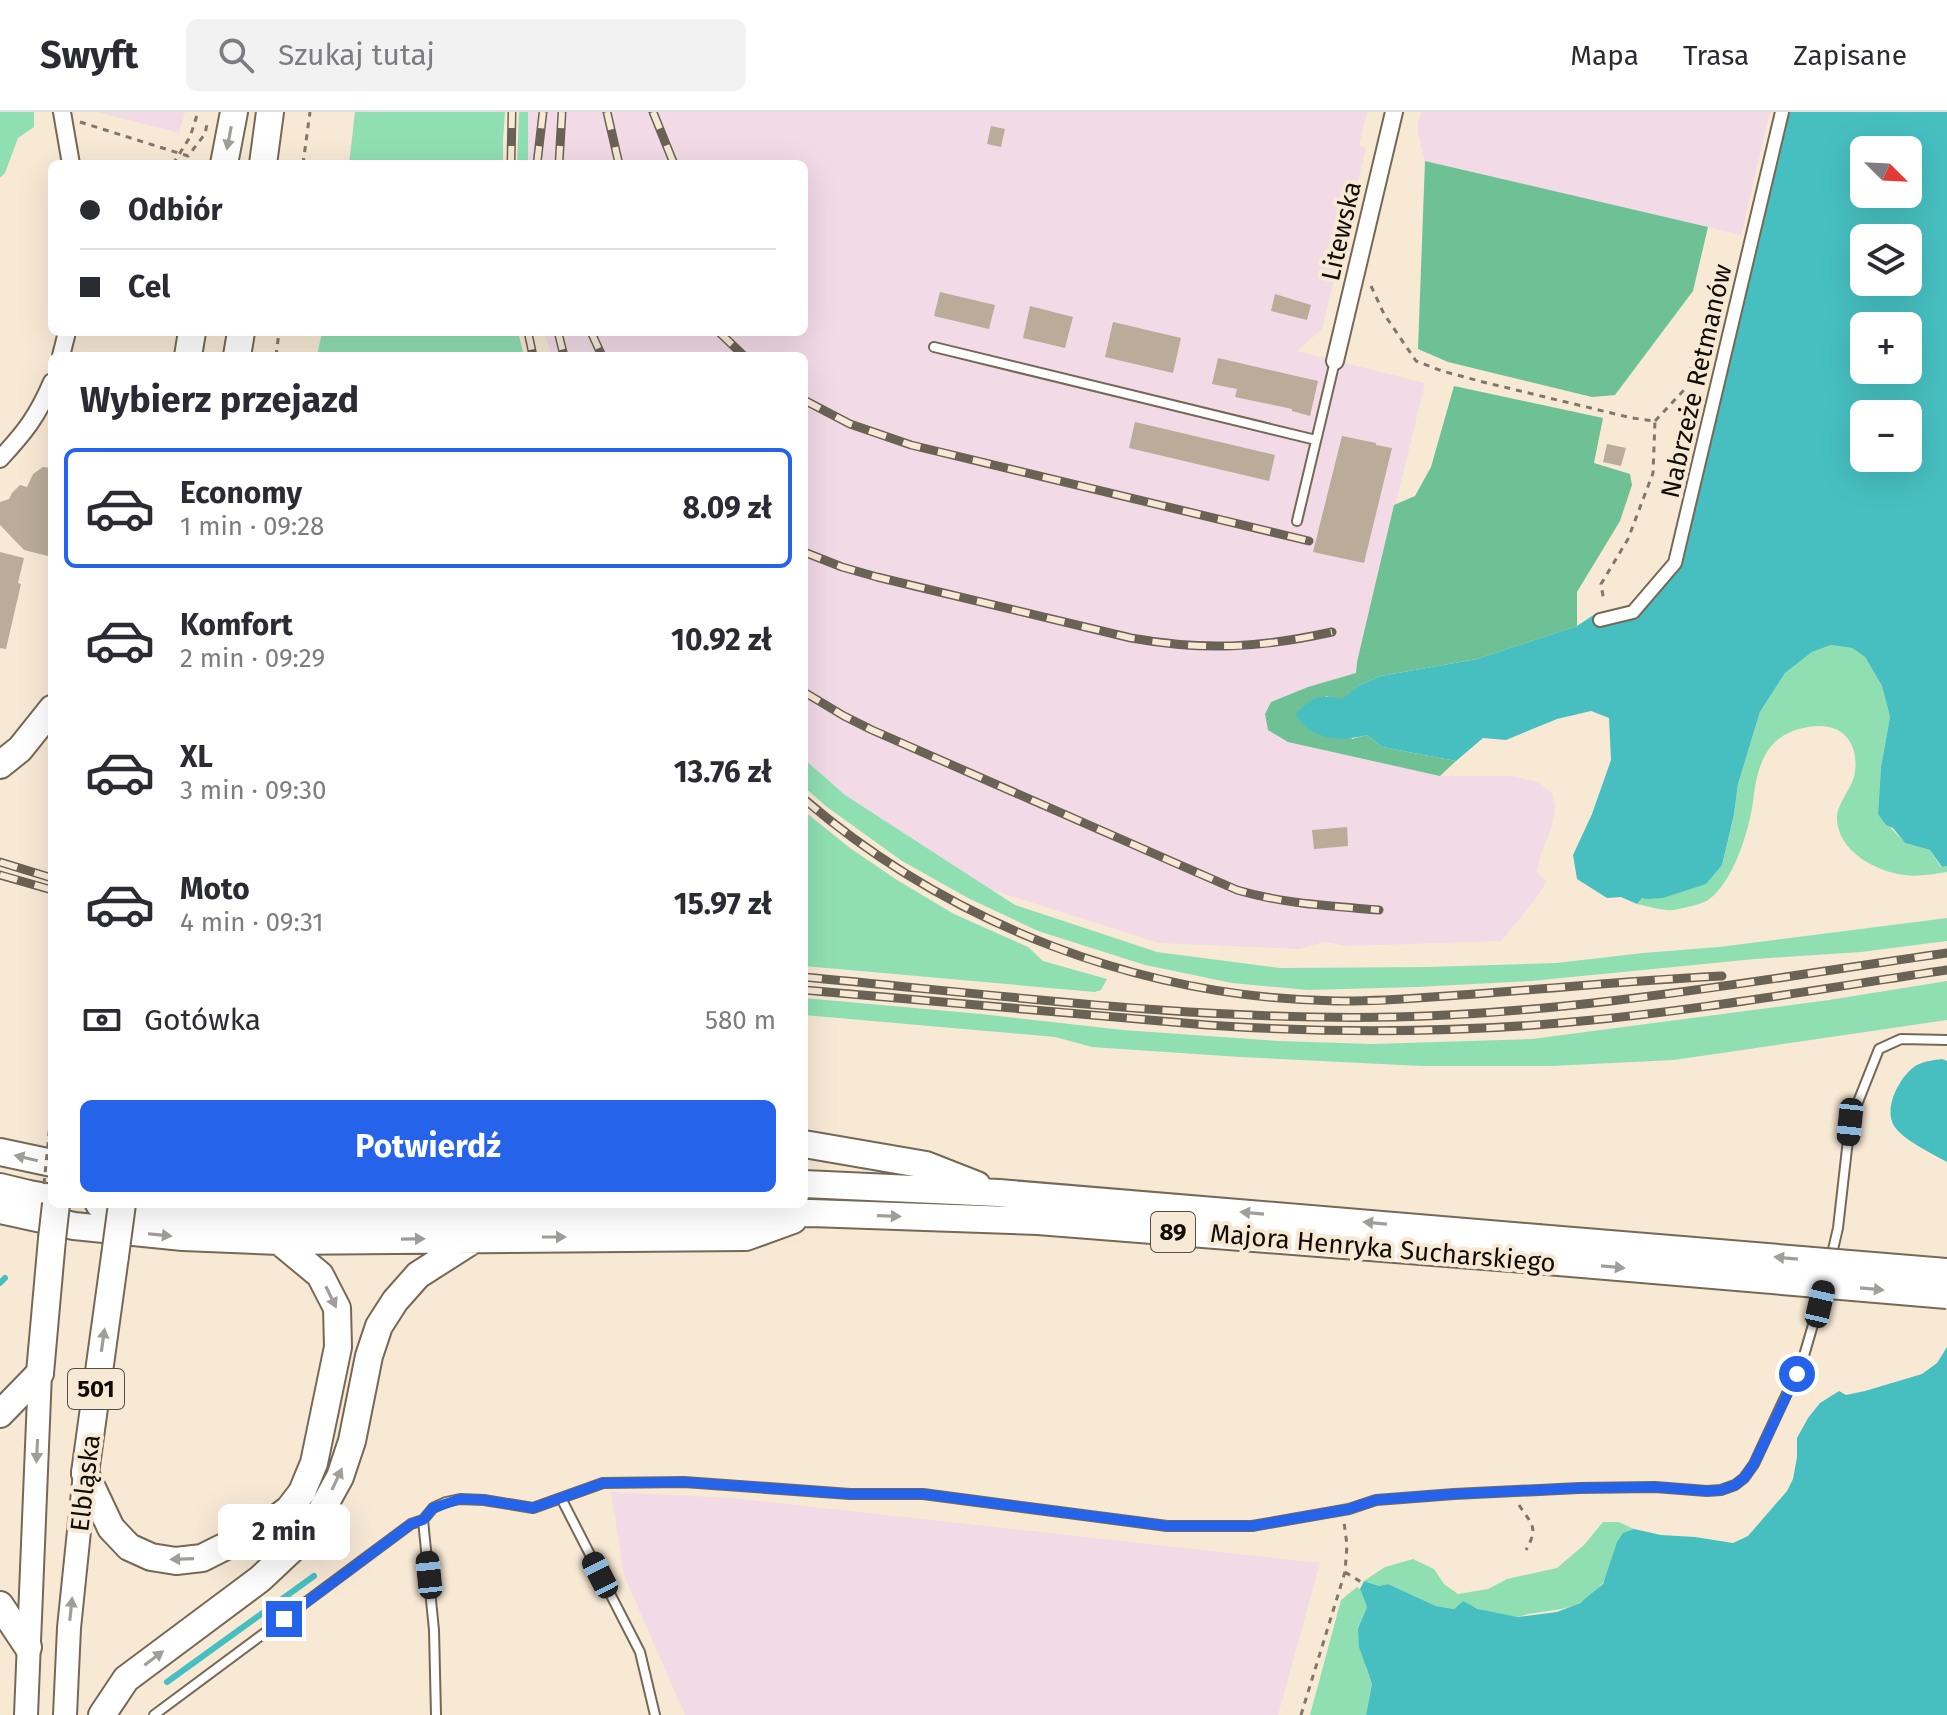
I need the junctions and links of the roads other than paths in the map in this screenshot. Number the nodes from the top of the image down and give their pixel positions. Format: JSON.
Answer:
{"nodes":[{"id":1,"x":62,"y":112,"type":"edge"},
{"id":2,"x":234,"y":112,"type":"edge"},
{"id":3,"x":270,"y":112,"type":"edge"},
{"id":4,"x":1394,"y":112,"type":"edge"},
{"id":5,"x":1782,"y":112,"type":"edge"},
{"id":6,"x":70,"y":160,"type":"edge"},
{"id":7,"x":225,"y":160,"type":"edge"},
{"id":8,"x":264,"y":160,"type":"edge"},
{"id":9,"x":934,"y":347,"type":"dead end"},
{"id":10,"x":1335,"y":361,"type":"joint"},
{"id":11,"x":48,"y":392,"type":"edge"},
{"id":12,"x":1316,"y":440,"type":"junction"},
{"id":13,"x":0,"y":459,"type":"edge"},
{"id":14,"x":1297,"y":521,"type":"dead end"},
{"id":15,"x":1603,"y":619,"type":"road end"},
{"id":16,"x":48,"y":714,"type":"edge"},
{"id":17,"x":10,"y":757,"type":"edge"},
{"id":18,"x":1947,"y":1040,"type":"edge"},
{"id":19,"x":808,"y":1145,"type":"edge"},
{"id":20,"x":0,"y":1152,"type":"edge"},
{"id":21,"x":48,"y":1162,"type":"edge"},
{"id":22,"x":808,"y":1184,"type":"edge"},
{"id":23,"x":0,"y":1187,"type":"edge"},
{"id":24,"x":999,"y":1193,"type":"junction"},
{"id":25,"x":48,"y":1198,"type":"edge"},
{"id":26,"x":50,"y":1208,"type":"edge"},
{"id":27,"x":121,"y":1208,"type":"edge"},
{"id":28,"x":128,"y":1208,"type":"edge"},
{"id":29,"x":0,"y":1210,"type":"edge"},
{"id":30,"x":811,"y":1213,"type":"junction"},
{"id":31,"x":476,"y":1238,"type":"junction"},
{"id":32,"x":279,"y":1241,"type":"junction"},
{"id":33,"x":1536,"y":1249,"type":"junction"},
{"id":34,"x":1947,"y":1272,"type":"edge"},
{"id":35,"x":1947,"y":1295,"type":"edge"},
{"id":36,"x":40,"y":1373,"type":"junction"},
{"id":37,"x":0,"y":1414,"type":"edge"},
{"id":38,"x":85,"y":1473,"type":"junction"},
{"id":39,"x":561,"y":1498,"type":"junction"},
{"id":40,"x":423,"y":1520,"type":"junction"},
{"id":41,"x":0,"y":1605,"type":"edge"},
{"id":42,"x":28,"y":1647,"type":"junction"},
{"id":43,"x":26,"y":1715,"type":"edge"},
{"id":44,"x":65,"y":1715,"type":"edge"},
{"id":45,"x":102,"y":1715,"type":"edge"},
{"id":46,"x":154,"y":1715,"type":"edge"},
{"id":47,"x":436,"y":1715,"type":"edge"},
{"id":48,"x":655,"y":1715,"type":"edge"}],
"edges":[{"from":1,"to":6,"type":"street"},
{"from":2,"to":7,"type":"main road","one_way":true},
{"from":3,"to":8,"type":"main road"},
{"from":4,"to":10,"type":"street","name":"Litewska"},
{"from":5,"to":15,"type":"street","name":"Nabrzeże Retmanów"},
{"from":9,"to":12,"type":"lane"},
{"from":10,"to":12,"type":"lane"},
{"from":11,"to":13,"type":"street"},
{"from":12,"to":14,"type":"lane"},
{"from":16,"to":17,"type":"main road"},
{"from":18,"to":39,"type":"lane"},
{"from":19,"to":24,"type":"main road"},
{"from":21,"to":20,"type":"main road","one_way":true},
{"from":22,"to":24,"type":"main road","name":"Majora Henryka Sucharskiego","number":"89"},
{"from":23,"to":25,"type":"main road"},
{"from":33,"to":24,"type":"main road","name":"Majora Henryka Sucharskiego","number":"89","one_way":true},
{"from":26,"to":36,"type":"main road","name":"Elbląska","number":"501","bridge":true},
{"from":38,"to":27,"type":"main road","name":"Elbląska","number":"501","one_way":true,"bridge":true},
{"from":28,"to":30,"type":"main road","name":"Majora Henryka Sucharskiego","number":"89"},
{"from":29,"to":32,"type":"main road","one_way":true},
{"from":31,"to":30,"type":"main road","one_way":true},
{"from":30,"to":33,"type":"main road","name":"Majora Henryka Sucharskiego","number":"89","one_way":true},
{"from":32,"to":31,"type":"main road","one_way":true},
{"from":45,"to":31,"type":"main road","one_way":true},
{"from":32,"to":38,"type":"main road","one_way":true},
{"from":34,"to":33,"type":"main road","name":"Majora Henryka Sucharskiego","number":"89","one_way":true,"bridge":true},
{"from":33,"to":35,"type":"main road","name":"Majora Henryka Sucharskiego","number":"89","one_way":true,"bridge":true},
{"from":36,"to":37,"type":"main road"},
{"from":36,"to":42,"type":"main road","name":"Elbląska","number":"501","one_way":true},
{"from":44,"to":38,"type":"main road","name":"Elbląska","number":"501","one_way":true},
{"from":39,"to":40,"type":"lane"},
{"from":39,"to":48,"type":"lane"},
{"from":40,"to":46,"type":"lane"},
{"from":40,"to":47,"type":"lane"},
{"from":41,"to":42,"type":"main road"},
{"from":42,"to":43,"type":"main road","name":"Elbląska","number":"501"}]}
